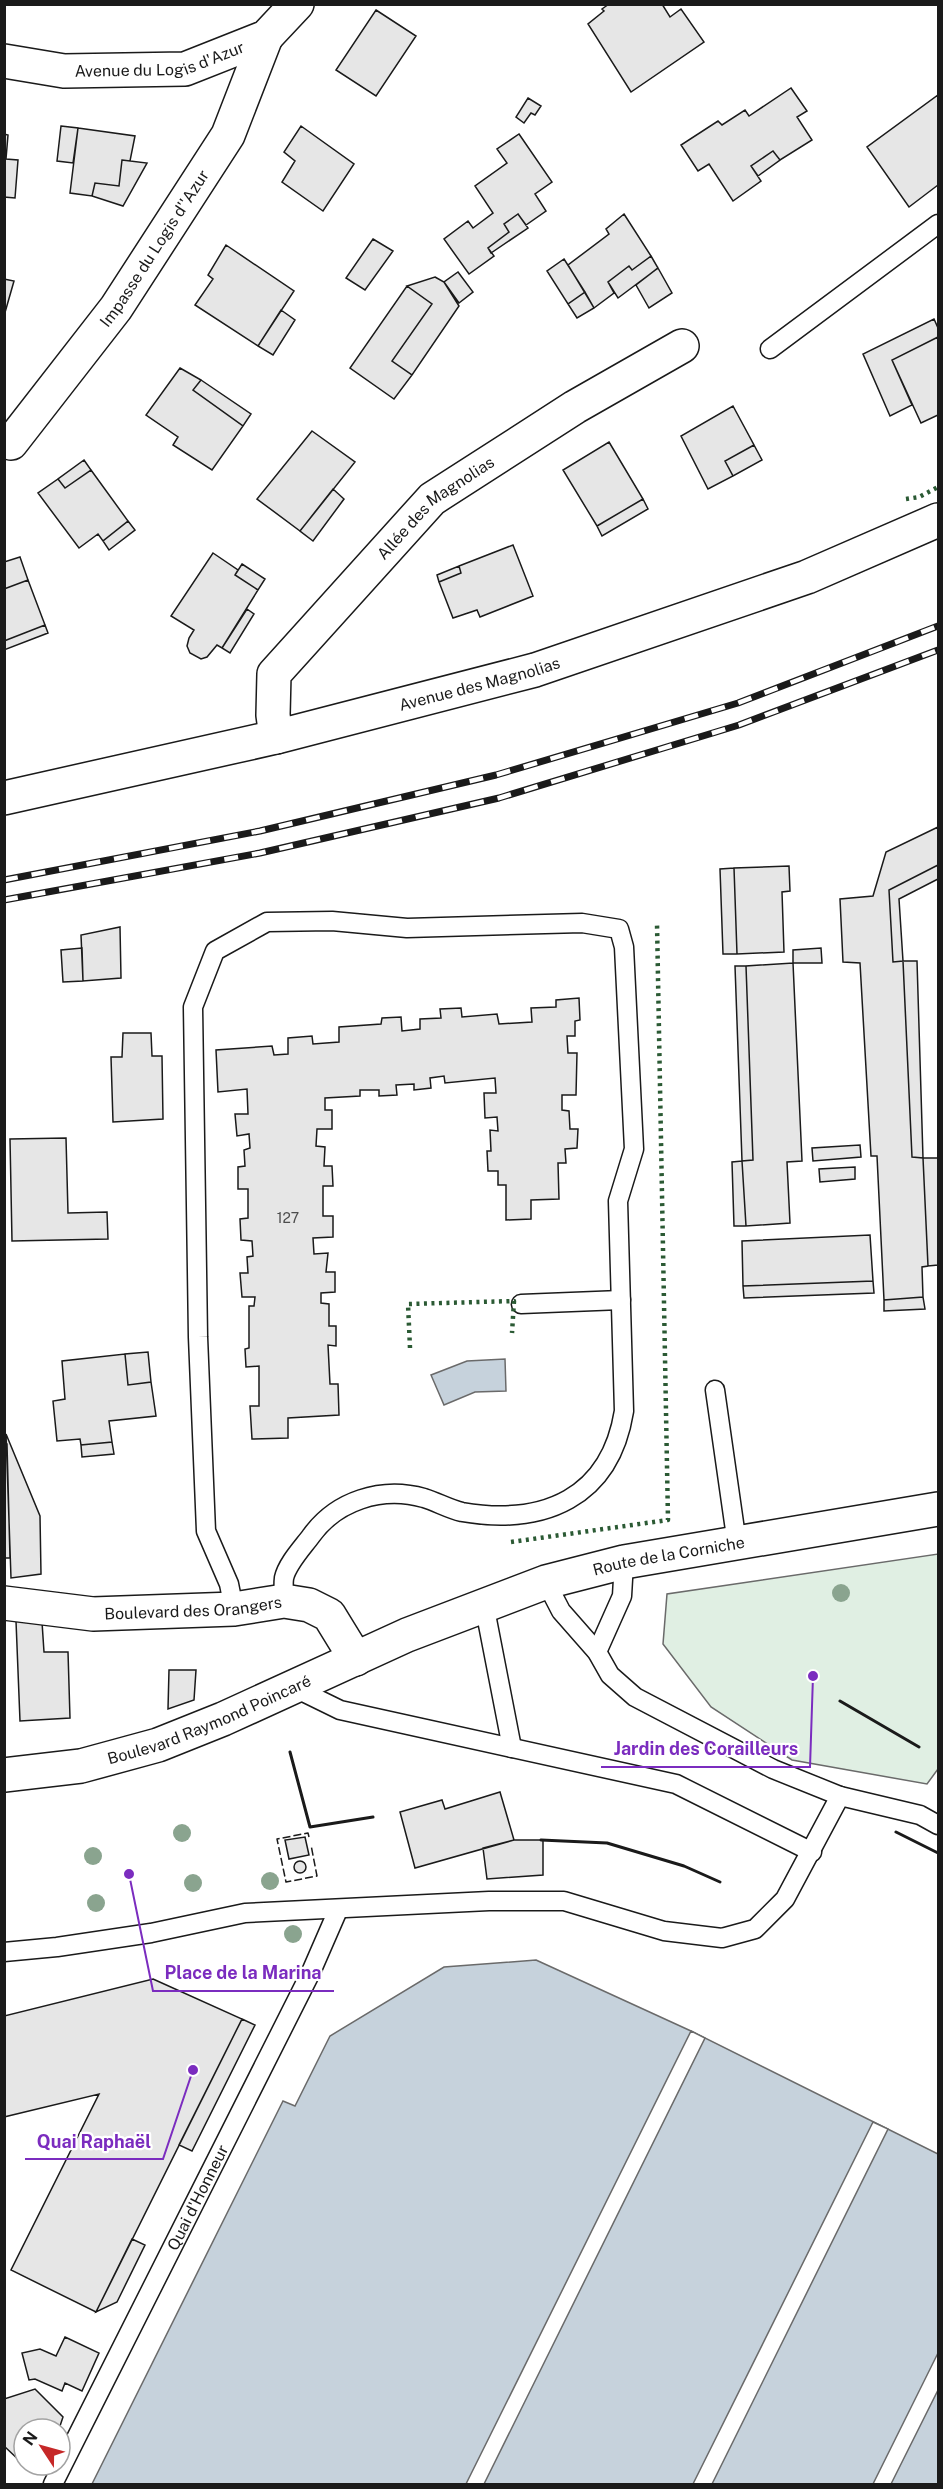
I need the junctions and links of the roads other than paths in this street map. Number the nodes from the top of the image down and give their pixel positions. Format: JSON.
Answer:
{"nodes":[{"id":1,"x":297,"y":4,"type":"edge"},
{"id":2,"x":266,"y":36,"type":"junction"},
{"id":3,"x":4,"y":61,"type":"edge"},
{"id":4,"x":939,"y":224,"type":"edge"},
{"id":5,"x":682,"y":346,"type":"dead end"},
{"id":6,"x":770,"y":350,"type":"dead end"},
{"id":7,"x":11,"y":443,"type":"dead end"},
{"id":8,"x":939,"y":520,"type":"edge"},
{"id":9,"x":276,"y":737,"type":"junction"},
{"id":10,"x":4,"y":798,"type":"edge"},
{"id":11,"x":621,"y":1300,"type":"junction"},
{"id":12,"x":521,"y":1304,"type":"dead end"},
{"id":13,"x":715,"y":1390,"type":"dead end"},
{"id":14,"x":939,"y":1509,"type":"edge"},
{"id":15,"x":737,"y":1544,"type":"junction"},
{"id":16,"x":624,"y":1562,"type":"junction"},
{"id":17,"x":546,"y":1582,"type":"junction"},
{"id":18,"x":284,"y":1601,"type":"junction"},
{"id":19,"x":4,"y":1603,"type":"edge"},
{"id":20,"x":484,"y":1604,"type":"junction"},
{"id":21,"x":234,"y":1609,"type":"junction"},
{"id":22,"x":407,"y":1635,"type":"joint"},
{"id":23,"x":597,"y":1652,"type":"junction"},
{"id":24,"x":356,"y":1659,"type":"junction"},
{"id":25,"x":293,"y":1687,"type":"junction"},
{"id":26,"x":512,"y":1748,"type":"junction"},
{"id":27,"x":4,"y":1775,"type":"edge"},
{"id":28,"x":840,"y":1796,"type":"junction"},
{"id":29,"x":939,"y":1825,"type":"edge"},
{"id":30,"x":812,"y":1852,"type":"junction"},
{"id":31,"x":338,"y":1910,"type":"junction"},
{"id":32,"x":4,"y":1952,"type":"edge"},
{"id":33,"x":53,"y":2484,"type":"edge"}],
"edges":[{"from":1,"to":2,"type":"street","name":"Avenue du Logis d'Azur"},
{"from":2,"to":3,"type":"street","name":"Avenue du Logis d'Azur"},
{"from":2,"to":7,"type":"street","name":"Impasse du Logis d''Azur"},
{"from":4,"to":6,"type":"lane"},
{"from":5,"to":9,"type":"street","name":"Allée des Magnolias"},
{"from":8,"to":9,"type":"street","name":"Avenue des Magnolias"},
{"from":9,"to":10,"type":"street","name":"Avenue des Magnolias"},
{"from":11,"to":12,"type":"lane"},
{"from":11,"to":18,"type":"lane"},
{"from":11,"to":21,"type":"lane"},
{"from":13,"to":15,"type":"lane"},
{"from":14,"to":15,"type":"street","name":"Route de la Corniche"},
{"from":15,"to":16,"type":"street","name":"Route de la Corniche"},
{"from":16,"to":17,"type":"street","name":"Route de la Corniche"},
{"from":16,"to":23,"type":"lane"},
{"from":17,"to":20,"type":"street","name":"Route de la Corniche"},
{"from":17,"to":23,"type":"lane"},
{"from":18,"to":21,"type":"street","name":"Boulevard des Orangers"},
{"from":18,"to":24,"type":"street","name":"Boulevard des Orangers"},
{"from":19,"to":21,"type":"street","name":"Boulevard des Orangers"},
{"from":20,"to":22,"type":"street","name":"Route de la Corniche"},
{"from":20,"to":26,"type":"lane"},
{"from":22,"to":24,"type":"street","name":"Boulevard Raymond Poincaré"},
{"from":23,"to":28,"type":"lane"},
{"from":24,"to":25,"type":"street","name":"Boulevard Raymond Poincaré"},
{"from":25,"to":26,"type":"lane"},
{"from":25,"to":27,"type":"street","name":"Boulevard Raymond Poincaré"},
{"from":26,"to":30,"type":"lane"},
{"from":28,"to":29,"type":"lane"},
{"from":28,"to":30,"type":"lane"},
{"from":30,"to":31,"type":"lane"},
{"from":31,"to":32,"type":"lane"},
{"from":31,"to":33,"type":"lane","name":"Quai d'Honneur"}]}
